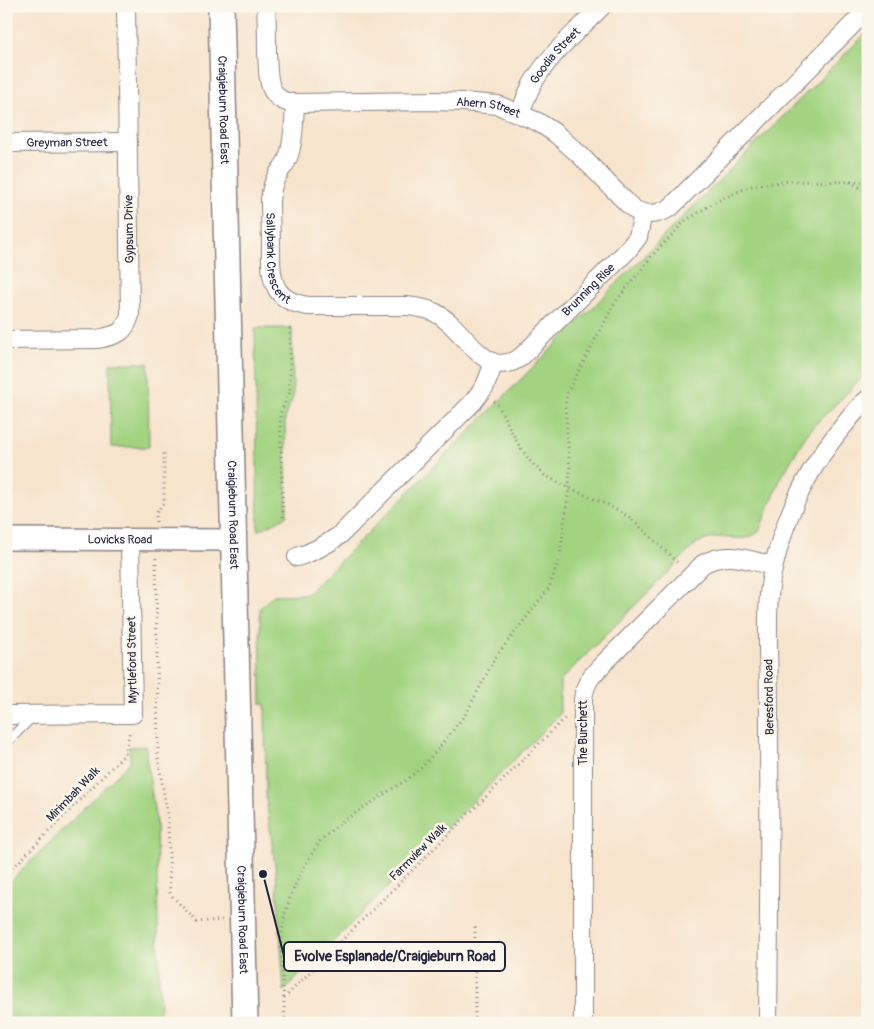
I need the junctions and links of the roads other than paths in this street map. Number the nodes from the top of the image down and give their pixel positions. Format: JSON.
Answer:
{"nodes":[{"id":1,"x":126,"y":6,"type":"edge"},
{"id":2,"x":222,"y":6,"type":"edge"},
{"id":3,"x":266,"y":6,"type":"edge"},
{"id":4,"x":602,"y":6,"type":"edge"},
{"id":5,"x":868,"y":9,"type":"edge"},
{"id":6,"x":295,"y":103,"type":"junction"},
{"id":7,"x":520,"y":114,"type":"junction"},
{"id":8,"x":128,"y":142,"type":"junction"},
{"id":9,"x":6,"y":143,"type":"edge"},
{"id":10,"x":643,"y":213,"type":"junction"},
{"id":11,"x":6,"y":340,"type":"edge"},
{"id":12,"x":494,"y":363,"type":"junction"},
{"id":13,"x":868,"y":399,"type":"edge"},
{"id":14,"x":6,"y":539,"type":"edge"},
{"id":15,"x":130,"y":540,"type":"junction"},
{"id":16,"x":234,"y":540,"type":"junction"},
{"id":17,"x":297,"y":557,"type":"dead end"},
{"id":18,"x":773,"y":566,"type":"junction"},
{"id":19,"x":6,"y":714,"type":"edge"},
{"id":20,"x":35,"y":715,"type":"junction"},
{"id":21,"x":6,"y":743,"type":"edge"},
{"id":22,"x":245,"y":1023,"type":"edge"},
{"id":23,"x":583,"y":1023,"type":"edge"},
{"id":24,"x":768,"y":1023,"type":"edge"}],
"edges":[{"from":1,"to":8,"type":"street","name":"Gypsum Drive"},
{"from":2,"to":16,"type":"main road","name":"Craigieburn Road East"},
{"from":3,"to":6,"type":"street"},
{"from":4,"to":7,"type":"street","name":"Goodia Street"},
{"from":5,"to":10,"type":"street"},
{"from":6,"to":7,"type":"street","name":"Ahern Street"},
{"from":6,"to":12,"type":"street","name":"Sallybank Crescent"},
{"from":7,"to":10,"type":"street","name":"Ahern Street"},
{"from":8,"to":9,"type":"street","name":"Greyman Street"},
{"from":8,"to":11,"type":"street","name":"Gypsum Drive"},
{"from":10,"to":12,"type":"street","name":"Brunning Rise"},
{"from":12,"to":17,"type":"street"},
{"from":13,"to":18,"type":"street","name":"Beresford Road"},
{"from":14,"to":15,"type":"street","name":"Lovicks Road"},
{"from":15,"to":16,"type":"street","name":"Lovicks Road"},
{"from":15,"to":20,"type":"street","name":"Myrtleford Street"},
{"from":16,"to":22,"type":"main road","name":"Craigieburn Road East"},
{"from":18,"to":23,"type":"street","name":"The Burchett"},
{"from":18,"to":24,"type":"street","name":"Beresford Road"},
{"from":19,"to":20,"type":"street","name":"Myrtleford Street"},
{"from":20,"to":21,"type":"lane"}]}
